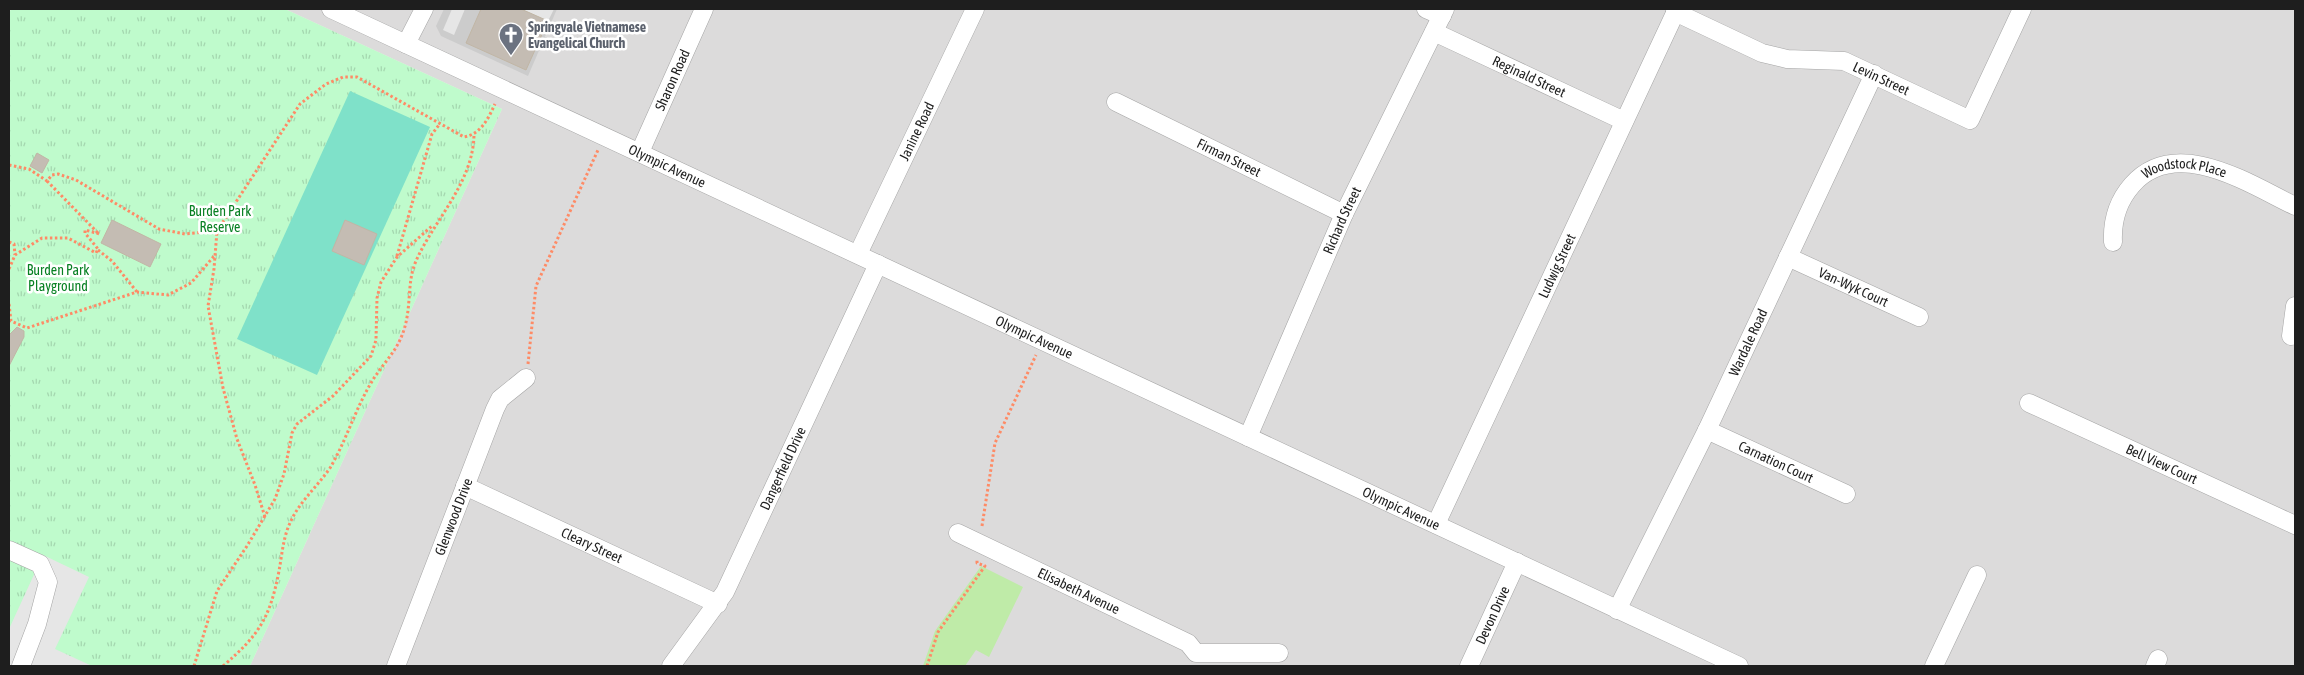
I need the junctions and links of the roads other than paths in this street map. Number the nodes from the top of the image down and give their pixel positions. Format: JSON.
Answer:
{"nodes":[{"id":1,"x":331,"y":9,"type":"edge"},
{"id":2,"x":424,"y":9,"type":"edge"},
{"id":3,"x":704,"y":9,"type":"edge"},
{"id":4,"x":974,"y":9,"type":"edge"},
{"id":5,"x":2022,"y":9,"type":"edge"},
{"id":6,"x":1676,"y":10,"type":"edge"},
{"id":7,"x":1438,"y":11,"type":"edge"},
{"id":8,"x":1434,"y":32,"type":"junction"},
{"id":9,"x":406,"y":44,"type":"junction"},
{"id":10,"x":1874,"y":74,"type":"junction"},
{"id":11,"x":1116,"y":102,"type":"dead end"},
{"id":12,"x":1624,"y":121,"type":"junction"},
{"id":13,"x":640,"y":152,"type":"junction"},
{"id":14,"x":2295,"y":206,"type":"edge"},
{"id":15,"x":1344,"y":214,"type":"junction"},
{"id":16,"x":2113,"y":242,"type":"dead end"},
{"id":17,"x":858,"y":254,"type":"junction"},
{"id":18,"x":1788,"y":257,"type":"junction"},
{"id":19,"x":878,"y":264,"type":"junction"},
{"id":20,"x":2295,"y":306,"type":"edge"},
{"id":21,"x":1919,"y":317,"type":"dead end"},
{"id":22,"x":2292,"y":336,"type":"dead end"},
{"id":23,"x":526,"y":378,"type":"road end"},
{"id":24,"x":2029,"y":403,"type":"dead end"},
{"id":25,"x":1707,"y":430,"type":"junction"},
{"id":26,"x":1248,"y":437,"type":"junction"},
{"id":27,"x":465,"y":486,"type":"junction"},
{"id":28,"x":1846,"y":494,"type":"dead end"},
{"id":29,"x":1436,"y":524,"type":"junction"},
{"id":30,"x":2295,"y":525,"type":"edge"},
{"id":31,"x":958,"y":533,"type":"dead end"},
{"id":32,"x":9,"y":550,"type":"edge"},
{"id":33,"x":1517,"y":562,"type":"junction"},
{"id":34,"x":1977,"y":575,"type":"dead end"},
{"id":35,"x":718,"y":604,"type":"junction"},
{"id":36,"x":1617,"y":610,"type":"junction"},
{"id":37,"x":1280,"y":653,"type":"dead end"},
{"id":38,"x":1195,"y":660,"type":"edge"},
{"id":39,"x":21,"y":666,"type":"edge"},
{"id":40,"x":396,"y":666,"type":"edge"},
{"id":41,"x":671,"y":666,"type":"edge"},
{"id":42,"x":1469,"y":666,"type":"edge"},
{"id":43,"x":1738,"y":666,"type":"edge"},
{"id":44,"x":1934,"y":666,"type":"edge"}],
"edges":[{"from":1,"to":9,"type":"street","name":"Olympic Avenue"},
{"from":2,"to":9,"type":"street"},
{"from":3,"to":13,"type":"street","name":"Sharon Road"},
{"from":4,"to":17,"type":"street","name":"Janine Road"},
{"from":5,"to":10,"type":"street","name":"Levin Street"},
{"from":6,"to":10,"type":"street","name":"Levin Street"},
{"from":6,"to":12,"type":"street","name":"Ludwig Street"},
{"from":7,"to":8,"type":"street","name":"Richard Street"},
{"from":8,"to":12,"type":"street","name":"Reginald Street"},
{"from":8,"to":15,"type":"street","name":"Richard Street"},
{"from":9,"to":13,"type":"street","name":"Olympic Avenue"},
{"from":10,"to":18,"type":"street","name":"Wardale Road"},
{"from":11,"to":15,"type":"street","name":"Firman Street"},
{"from":12,"to":29,"type":"street","name":"Ludwig Street"},
{"from":13,"to":17,"type":"street","name":"Olympic Avenue"},
{"from":14,"to":16,"type":"street","name":"Woodstock Place"},
{"from":15,"to":26,"type":"street","name":"Richard Street"},
{"from":17,"to":19,"type":"street","name":"Olympic Avenue"},
{"from":18,"to":21,"type":"street","name":"Van-Wyk Court"},
{"from":18,"to":25,"type":"street","name":"Wardale Road"},
{"from":19,"to":26,"type":"street","name":"Olympic Avenue"},
{"from":19,"to":35,"type":"street","name":"Dangerfield Drive"},
{"from":20,"to":22,"type":"street"},
{"from":23,"to":27,"type":"street","name":"Glenwood Drive"},
{"from":24,"to":30,"type":"street","name":"Bell View Court"},
{"from":25,"to":28,"type":"street","name":"Carnation Court"},
{"from":25,"to":36,"type":"street","name":"Wardale Road"},
{"from":26,"to":29,"type":"street","name":"Olympic Avenue"},
{"from":27,"to":35,"type":"street","name":"Cleary Street"},
{"from":27,"to":40,"type":"street","name":"Glenwood Drive"},
{"from":29,"to":33,"type":"street","name":"Olympic Avenue"},
{"from":31,"to":38,"type":"street","name":"Elisabeth Avenue"},
{"from":32,"to":39,"type":"street"},
{"from":33,"to":36,"type":"street","name":"Olympic Avenue"},
{"from":33,"to":42,"type":"street","name":"Devon Drive"},
{"from":34,"to":44,"type":"street"},
{"from":35,"to":41,"type":"street","name":"Dangerfield Drive"},
{"from":36,"to":43,"type":"street","name":"Olympic Avenue"},
{"from":37,"to":38,"type":"street","name":"Elisabeth Avenue"}]}
